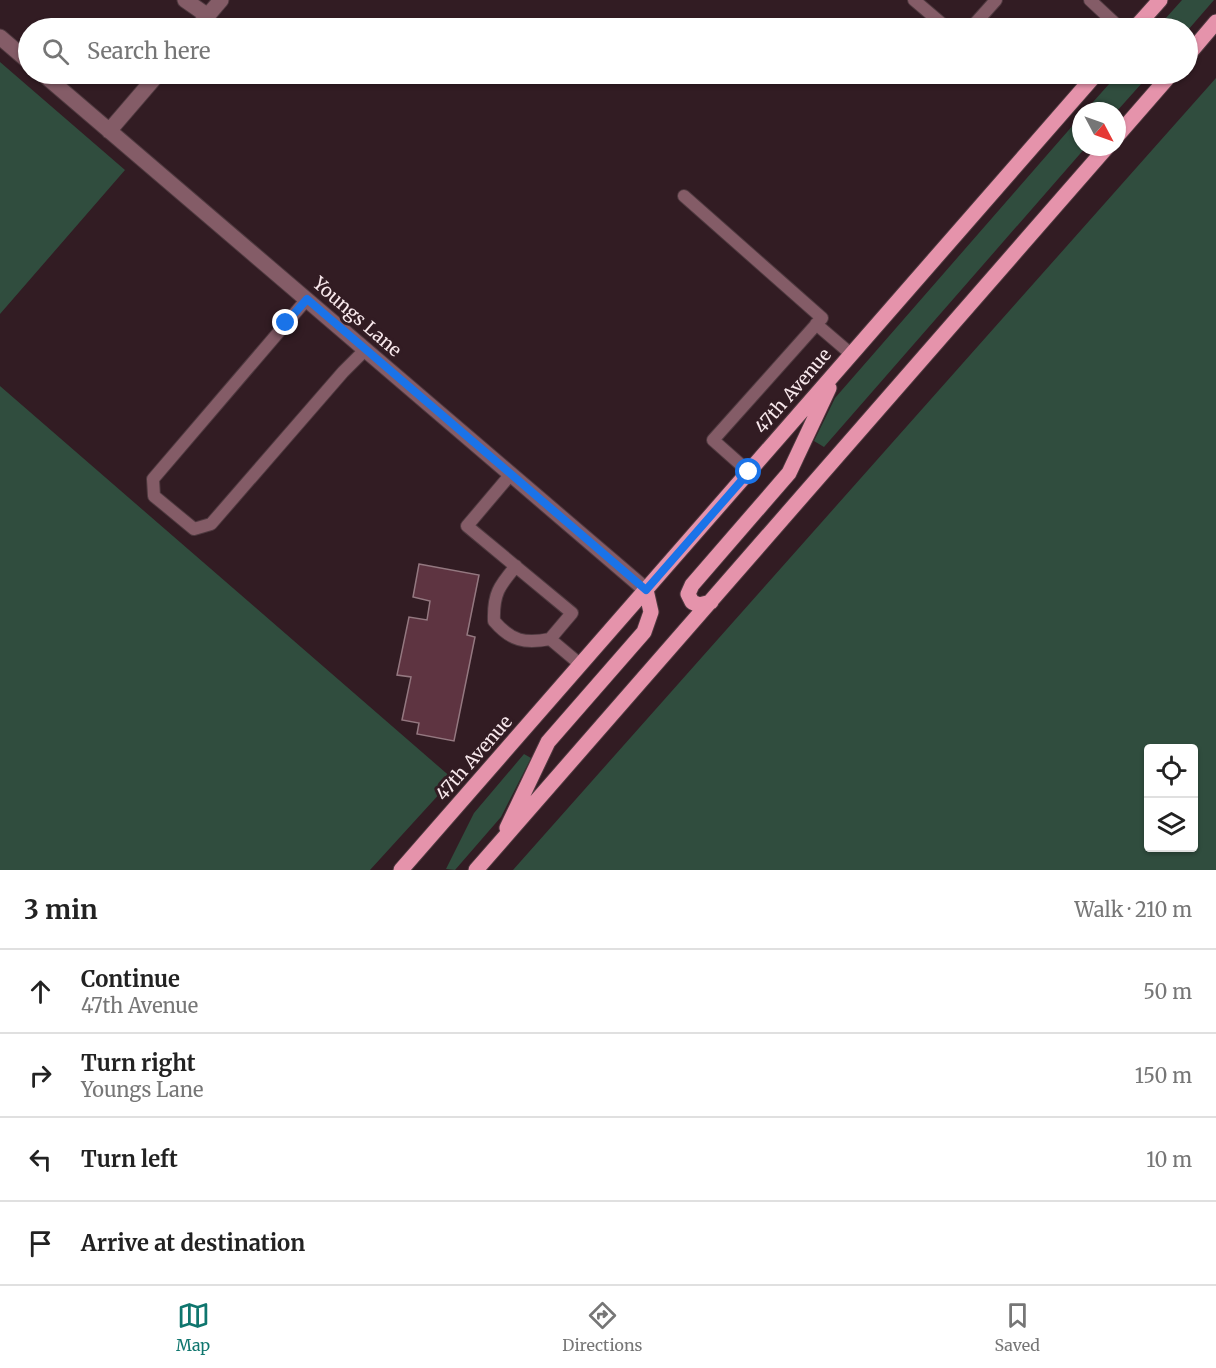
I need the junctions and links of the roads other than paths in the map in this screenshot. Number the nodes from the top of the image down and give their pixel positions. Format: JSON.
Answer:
{"nodes":[{"id":1,"x":185,"y":0,"type":"edge"},
{"id":2,"x":221,"y":0,"type":"edge"},
{"id":3,"x":914,"y":0,"type":"edge"},
{"id":4,"x":996,"y":0,"type":"edge"},
{"id":5,"x":1090,"y":0,"type":"edge"},
{"id":6,"x":1160,"y":0,"type":"edge"},
{"id":7,"x":208,"y":16,"type":"joint"},
{"id":8,"x":935,"y":18,"type":"edge"},
{"id":9,"x":980,"y":18,"type":"edge"},
{"id":10,"x":1109,"y":18,"type":"edge"},
{"id":11,"x":1144,"y":18,"type":"edge"},
{"id":12,"x":1216,"y":22,"type":"edge"},
{"id":13,"x":0,"y":37,"type":"edge"},
{"id":14,"x":1198,"y":43,"type":"edge"},
{"id":15,"x":18,"y":52,"type":"edge"},
{"id":16,"x":55,"y":84,"type":"edge"},
{"id":17,"x":149,"y":84,"type":"edge"},
{"id":18,"x":1087,"y":84,"type":"edge"},
{"id":19,"x":1162,"y":84,"type":"edge"},
{"id":20,"x":1126,"y":126,"type":"edge"},
{"id":21,"x":109,"y":130,"type":"junction"},
{"id":22,"x":1099,"y":156,"type":"edge"},
{"id":23,"x":684,"y":196,"type":"dead end"},
{"id":24,"x":307,"y":299,"type":"junction"},
{"id":25,"x":816,"y":324,"type":"junction"},
{"id":26,"x":365,"y":350,"type":"junction"},
{"id":27,"x":851,"y":354,"type":"junction"},
{"id":28,"x":838,"y":369,"type":"junction"},
{"id":29,"x":749,"y":472,"type":"junction"},
{"id":30,"x":511,"y":474,"type":"junction"},
{"id":31,"x":516,"y":566,"type":"junction"},
{"id":32,"x":646,"y":590,"type":"junction"},
{"id":33,"x":711,"y":602,"type":"junction"},
{"id":34,"x":550,"y":639,"type":"junction"},
{"id":35,"x":581,"y":665,"type":"junction"},
{"id":36,"x":500,"y":844,"type":"junction"},
{"id":37,"x":401,"y":870,"type":"edge"},
{"id":38,"x":476,"y":870,"type":"edge"}],
"edges":[{"from":1,"to":7,"type":"street"},
{"from":2,"to":7,"type":"street"},
{"from":3,"to":8,"type":"lane"},
{"from":4,"to":9,"type":"lane"},
{"from":5,"to":10,"type":"lane"},
{"from":6,"to":11,"type":"main road"},
{"from":12,"to":14,"type":"main road"},
{"from":13,"to":15,"type":"street"},
{"from":16,"to":21,"type":"street","name":"Youngs Lane"},
{"from":17,"to":21,"type":"street"},
{"from":18,"to":27,"type":"main road","name":"47th Avenue"},
{"from":19,"to":20,"type":"main road"},
{"from":21,"to":24,"type":"street","name":"Youngs Lane"},
{"from":22,"to":33,"type":"main road"},
{"from":23,"to":25,"type":"lane"},
{"from":24,"to":26,"type":"street","name":"Youngs Lane"},
{"from":24,"to":26,"type":"lane"},
{"from":25,"to":27,"type":"lane"},
{"from":25,"to":29,"type":"lane"},
{"from":26,"to":30,"type":"street","name":"Youngs Lane"},
{"from":27,"to":28,"type":"main road","name":"47th Avenue"},
{"from":28,"to":29,"type":"main road","name":"47th Avenue"},
{"from":28,"to":33,"type":"main road"},
{"from":29,"to":32,"type":"main road","name":"47th Avenue"},
{"from":30,"to":31,"type":"lane"},
{"from":30,"to":32,"type":"street","name":"Youngs Lane"},
{"from":31,"to":34,"type":"lane"},
{"from":31,"to":34,"type":"lane"},
{"from":32,"to":35,"type":"main road","name":"47th Avenue"},
{"from":32,"to":36,"type":"main road"},
{"from":33,"to":36,"type":"main road"},
{"from":34,"to":35,"type":"lane"},
{"from":35,"to":37,"type":"main road","name":"47th Avenue"},
{"from":36,"to":38,"type":"main road"}]}
